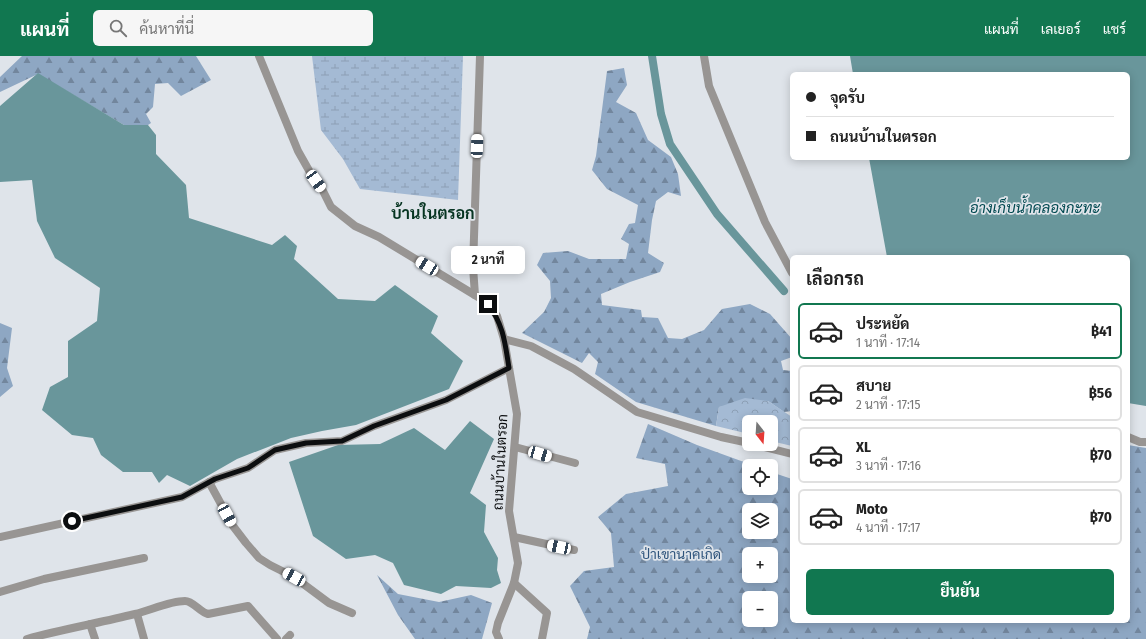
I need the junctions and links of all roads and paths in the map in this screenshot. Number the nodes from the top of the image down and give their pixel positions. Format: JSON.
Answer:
{"nodes":[{"id":1,"x":259,"y":56,"type":"edge"},
{"id":2,"x":480,"y":56,"type":"edge"},
{"id":3,"x":704,"y":56,"type":"edge"},
{"id":4,"x":790,"y":269,"type":"edge"},
{"id":5,"x":475,"y":295,"type":"junction"},
{"id":6,"x":504,"y":339,"type":"junction"},
{"id":7,"x":509,"y":368,"type":"junction"},
{"id":8,"x":1130,"y":438,"type":"edge"},
{"id":9,"x":742,"y":442,"type":"edge"},
{"id":10,"x":1146,"y":442,"type":"edge"},
{"id":11,"x":515,"y":447,"type":"junction"},
{"id":12,"x":778,"y":450,"type":"edge"},
{"id":13,"x":790,"y":453,"type":"edge"},
{"id":14,"x":575,"y":463,"type":"dead end"},
{"id":15,"x":210,"y":482,"type":"junction"},
{"id":16,"x":0,"y":537,"type":"edge"},
{"id":17,"x":514,"y":537,"type":"junction"},
{"id":18,"x":574,"y":550,"type":"dead end"},
{"id":19,"x":144,"y":558,"type":"dead end"},
{"id":20,"x":514,"y":583,"type":"junction"},
{"id":21,"x":0,"y":592,"type":"edge"},
{"id":22,"x":352,"y":613,"type":"dead end"},
{"id":23,"x":137,"y":614,"type":"junction"},
{"id":24,"x":90,"y":624,"type":"junction"},
{"id":25,"x":38,"y":638,"type":"edge"},
{"id":26,"x":27,"y":639,"type":"edge"},
{"id":27,"x":95,"y":639,"type":"edge"},
{"id":28,"x":144,"y":639,"type":"edge"},
{"id":29,"x":277,"y":639,"type":"edge"},
{"id":30,"x":499,"y":639,"type":"edge"},
{"id":31,"x":542,"y":639,"type":"edge"}],
"edges":[{"from":1,"to":5,"type":"street","name":"ถนนบ้านในตรอก"},
{"from":2,"to":5,"type":"street"},
{"from":3,"to":4,"type":"street"},
{"from":5,"to":6,"type":"street","name":"ถนนบ้านในตรอก"},
{"from":6,"to":7,"type":"street","name":"ถนนบ้านในตรอก"},
{"from":6,"to":9,"type":"street"},
{"from":7,"to":11,"type":"street","name":"ถนนบ้านในตรอก"},
{"from":7,"to":15,"type":"street"},
{"from":8,"to":10,"type":"street"},
{"from":11,"to":14,"type":"street"},
{"from":11,"to":17,"type":"street","name":"ถนนบ้านในตรอก"},
{"from":12,"to":13,"type":"street"},
{"from":15,"to":16,"type":"street"},
{"from":15,"to":22,"type":"street"},
{"from":17,"to":18,"type":"street"},
{"from":17,"to":20,"type":"street","name":"ถนนบ้านในตรอก"},
{"from":19,"to":21,"type":"street"},
{"from":20,"to":30,"type":"street","name":"ถนนบ้านในตรอก"},
{"from":20,"to":31,"type":"street"},
{"from":23,"to":24,"type":"street"},
{"from":23,"to":28,"type":"street"},
{"from":23,"to":29,"type":"street"},
{"from":24,"to":25,"type":"street"},
{"from":24,"to":27,"type":"street"},
{"from":25,"to":26,"type":"street"}]}
